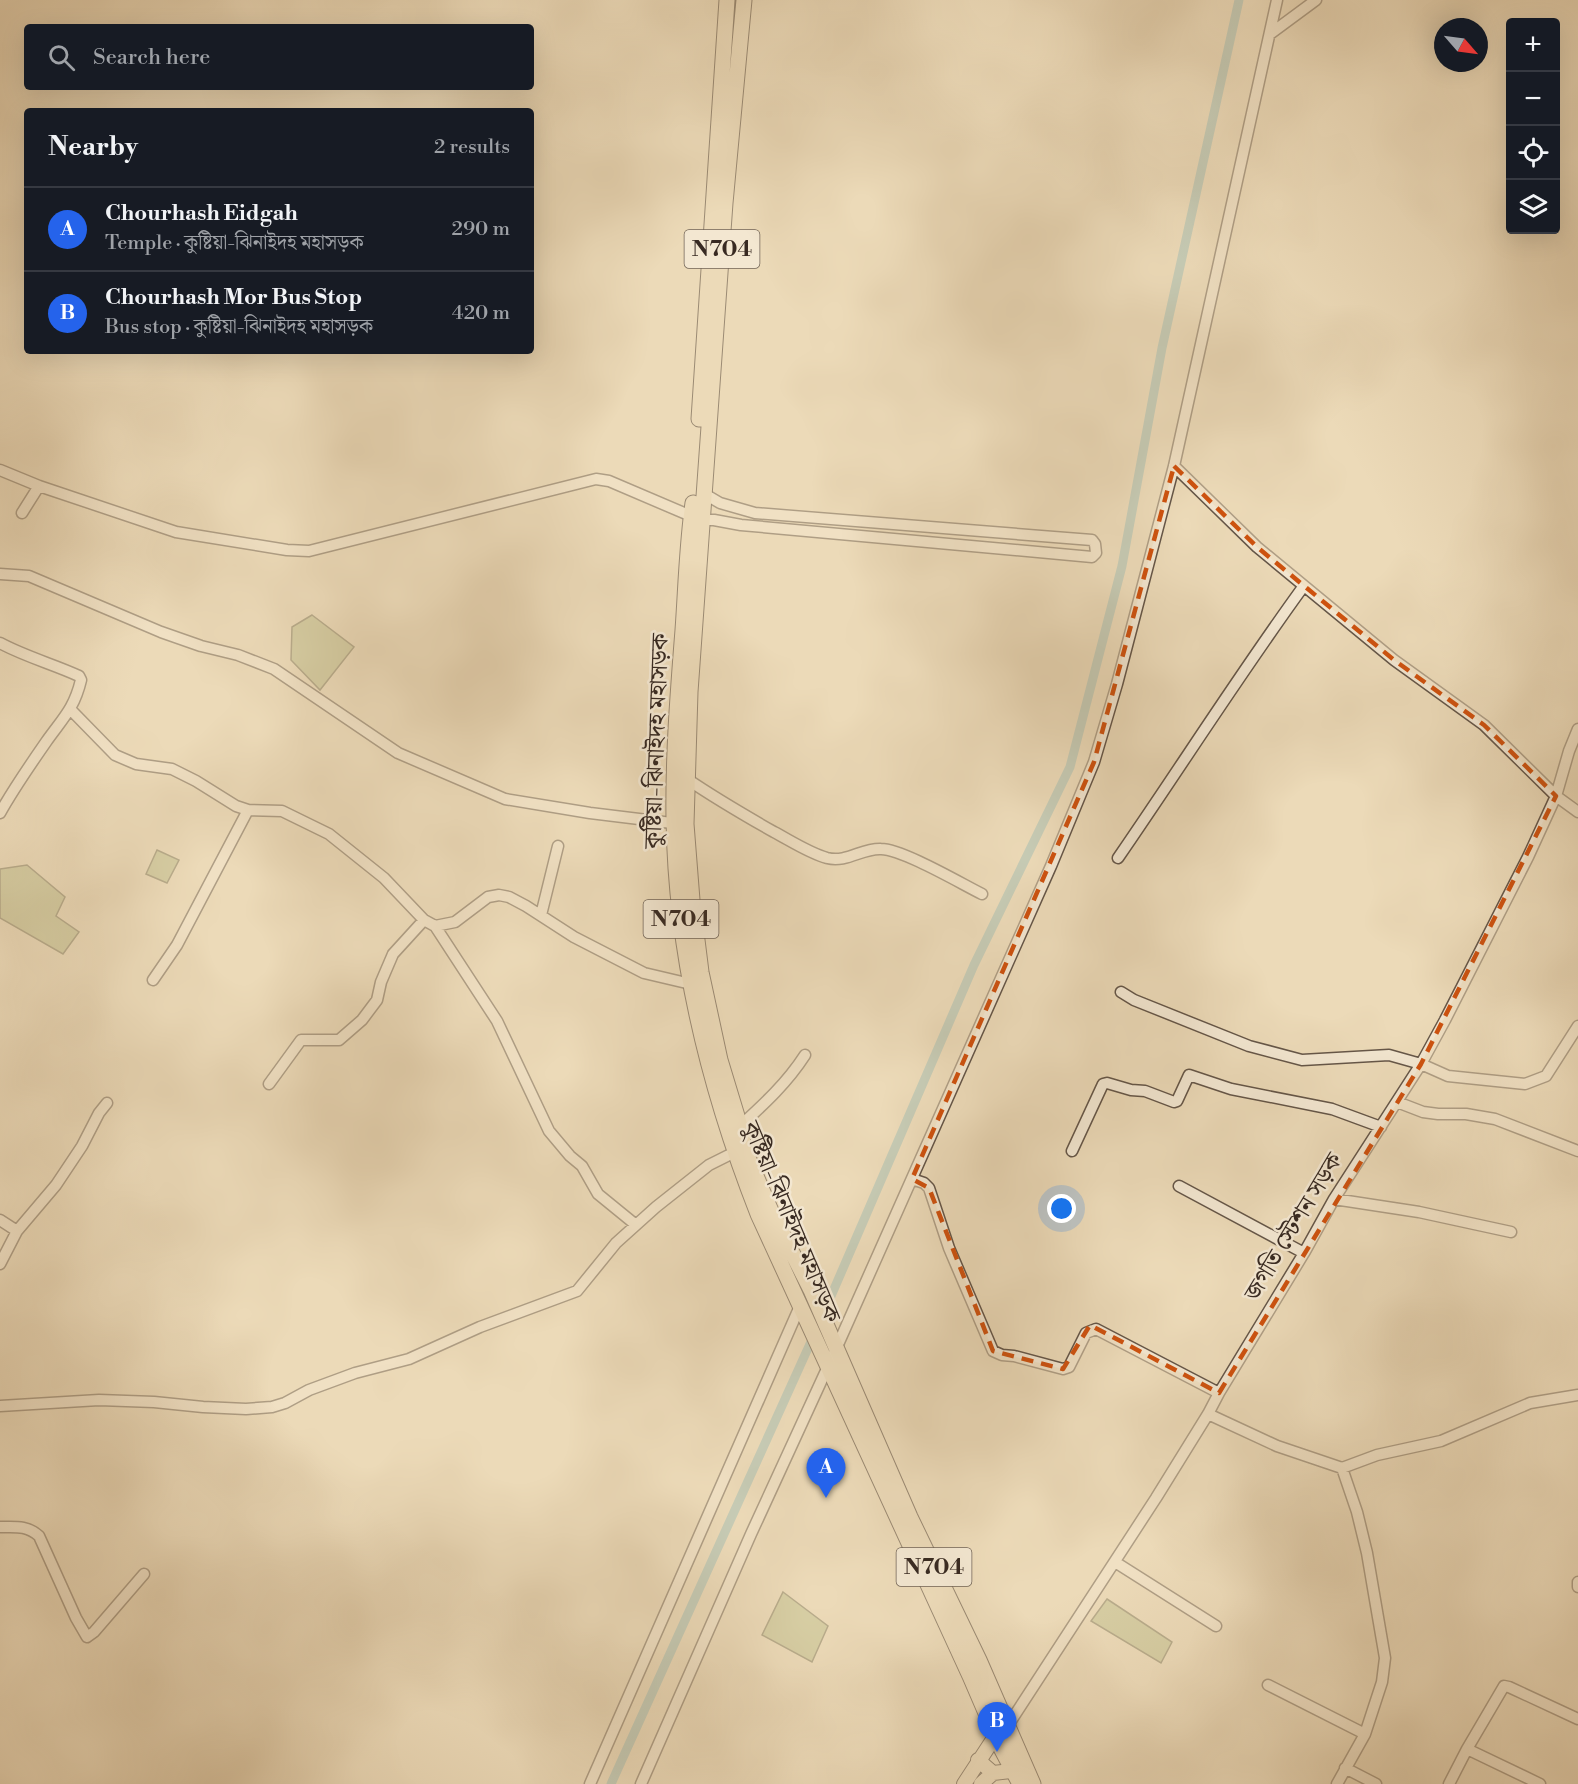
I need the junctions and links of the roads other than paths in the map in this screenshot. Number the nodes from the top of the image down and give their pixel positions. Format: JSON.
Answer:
{"nodes":[{"id":1,"x":727,"y":0,"type":"edge"},
{"id":2,"x":744,"y":0,"type":"edge"},
{"id":3,"x":1277,"y":0,"type":"edge"},
{"id":4,"x":1316,"y":0,"type":"edge"},
{"id":5,"x":1270,"y":34,"type":"junction"},
{"id":6,"x":1174,"y":466,"type":"junction"},
{"id":7,"x":0,"y":470,"type":"edge"},
{"id":8,"x":39,"y":486,"type":"junction"},
{"id":9,"x":698,"y":507,"type":"junction"},
{"id":10,"x":22,"y":513,"type":"dead end"},
{"id":11,"x":0,"y":574,"type":"edge"},
{"id":12,"x":1303,"y":587,"type":"junction"},
{"id":13,"x":0,"y":643,"type":"edge"},
{"id":14,"x":71,"y":710,"type":"junction"},
{"id":15,"x":1578,"y":729,"type":"edge"},
{"id":16,"x":687,"y":779,"type":"junction"},
{"id":17,"x":1556,"y":796,"type":"junction"},
{"id":18,"x":248,"y":810,"type":"junction"},
{"id":19,"x":1578,"y":812,"type":"edge"},
{"id":20,"x":0,"y":813,"type":"edge"},
{"id":21,"x":680,"y":824,"type":"junction"},
{"id":22,"x":558,"y":846,"type":"dead end"},
{"id":23,"x":1118,"y":858,"type":"dead end"},
{"id":24,"x":982,"y":894,"type":"dead end"},
{"id":25,"x":541,"y":915,"type":"junction"},
{"id":26,"x":423,"y":920,"type":"junction"},
{"id":27,"x":435,"y":926,"type":"junction"},
{"id":28,"x":153,"y":980,"type":"dead end"},
{"id":29,"x":697,"y":986,"type":"junction"},
{"id":30,"x":1121,"y":992,"type":"dead end"},
{"id":31,"x":1578,"y":1026,"type":"edge"},
{"id":32,"x":805,"y":1055,"type":"dead end"},
{"id":33,"x":1421,"y":1065,"type":"junction"},
{"id":34,"x":269,"y":1084,"type":"dead end"},
{"id":35,"x":1397,"y":1102,"type":"junction"},
{"id":36,"x":107,"y":1103,"type":"dead end"},
{"id":37,"x":740,"y":1126,"type":"junction"},
{"id":38,"x":1381,"y":1127,"type":"junction"},
{"id":39,"x":739,"y":1150,"type":"junction"},
{"id":40,"x":1578,"y":1150,"type":"edge"},
{"id":41,"x":1072,"y":1151,"type":"dead end"},
{"id":42,"x":912,"y":1179,"type":"junction"},
{"id":43,"x":1179,"y":1186,"type":"dead end"},
{"id":44,"x":1334,"y":1199,"type":"junction"},
{"id":45,"x":0,"y":1220,"type":"edge"},
{"id":46,"x":636,"y":1226,"type":"junction"},
{"id":47,"x":17,"y":1231,"type":"junction"},
{"id":48,"x":1510,"y":1232,"type":"dead end"},
{"id":49,"x":1304,"y":1252,"type":"junction"},
{"id":50,"x":0,"y":1264,"type":"edge"},
{"id":51,"x":801,"y":1307,"type":"junction"},
{"id":52,"x":836,"y":1349,"type":"junction"},
{"id":53,"x":825,"y":1362,"type":"junction"},
{"id":54,"x":1219,"y":1393,"type":"junction"},
{"id":55,"x":1578,"y":1395,"type":"edge"},
{"id":56,"x":0,"y":1406,"type":"edge"},
{"id":57,"x":1208,"y":1414,"type":"junction"},
{"id":58,"x":1342,"y":1468,"type":"junction"},
{"id":59,"x":901,"y":1512,"type":"junction"},
{"id":60,"x":0,"y":1527,"type":"edge"},
{"id":61,"x":1115,"y":1562,"type":"junction"},
{"id":62,"x":144,"y":1574,"type":"dead end"},
{"id":63,"x":1578,"y":1582,"type":"edge"},
{"id":64,"x":1578,"y":1587,"type":"edge"},
{"id":65,"x":1216,"y":1626,"type":"dead end"},
{"id":66,"x":1268,"y":1684,"type":"dead end"},
{"id":67,"x":1578,"y":1719,"type":"edge"},
{"id":68,"x":1002,"y":1731,"type":"junction"},
{"id":69,"x":1365,"y":1734,"type":"junction"},
{"id":70,"x":1467,"y":1749,"type":"junction"},
{"id":71,"x":978,"y":1760,"type":"junction"},
{"id":72,"x":1345,"y":1768,"type":"junction"},
{"id":73,"x":993,"y":1773,"type":"junction"},
{"id":74,"x":1023,"y":1777,"type":"edge"},
{"id":75,"x":590,"y":1784,"type":"edge"},
{"id":76,"x":641,"y":1784,"type":"edge"},
{"id":77,"x":964,"y":1784,"type":"edge"},
{"id":78,"x":981,"y":1784,"type":"edge"},
{"id":79,"x":1336,"y":1784,"type":"edge"},
{"id":80,"x":1376,"y":1784,"type":"edge"},
{"id":81,"x":1449,"y":1784,"type":"edge"},
{"id":82,"x":1540,"y":1784,"type":"edge"}],
"edges":[{"from":1,"to":9,"type":"highway","number":"N704"},
{"from":2,"to":9,"type":"highway","number":"N704"},
{"from":3,"to":5,"type":"street"},
{"from":4,"to":5,"type":"street"},
{"from":5,"to":6,"type":"street"},
{"from":6,"to":12,"type":"street"},
{"from":6,"to":42,"type":"street"},
{"from":7,"to":8,"type":"street"},
{"from":8,"to":9,"type":"street"},
{"from":8,"to":10,"type":"street"},
{"from":9,"to":9,"type":"street"},
{"from":9,"to":16,"type":"highway","name":"কুষ্টিয়া-ঝিনাইদহ মহাসড়ক","number":"N704"},
{"from":9,"to":21,"type":"highway","name":"কুষ্টিয়া-ঝিনাইদহ মহাসড়ক","number":"N704"},
{"from":11,"to":21,"type":"street"},
{"from":12,"to":17,"type":"street"},
{"from":12,"to":23,"type":"street"},
{"from":13,"to":14,"type":"street"},
{"from":14,"to":18,"type":"street"},
{"from":14,"to":20,"type":"street"},
{"from":15,"to":17,"type":"street","name":"জগতি স্টেশন সড়ক"},
{"from":16,"to":21,"type":"highway","name":"কুষ্টিয়া-ঝিনাইদহ মহাসড়ক","number":"N704"},
{"from":16,"to":24,"type":"street"},
{"from":17,"to":19,"type":"street"},
{"from":17,"to":33,"type":"street","name":"জগতি স্টেশন সড়ক"},
{"from":18,"to":26,"type":"street"},
{"from":18,"to":28,"type":"street"},
{"from":21,"to":29,"type":"highway","name":"কুষ্টিয়া-ঝিনাইদহ মহাসড়ক","number":"N704"},
{"from":22,"to":25,"type":"street"},
{"from":25,"to":27,"type":"street"},
{"from":25,"to":29,"type":"street"},
{"from":26,"to":27,"type":"street"},
{"from":26,"to":34,"type":"street"},
{"from":27,"to":46,"type":"street"},
{"from":29,"to":37,"type":"highway","name":"কুষ্টিয়া-ঝিনাইদহ মহাসড়ক","number":"N704"},
{"from":29,"to":39,"type":"highway","name":"কুষ্টিয়া-ঝিনাইদহ মহাসড়ক","number":"N704"},
{"from":30,"to":33,"type":"street"},
{"from":31,"to":33,"type":"street"},
{"from":32,"to":37,"type":"street"},
{"from":33,"to":35,"type":"street","name":"জগতি স্টেশন সড়ক"},
{"from":35,"to":38,"type":"street","name":"জগতি স্টেশন সড়ক"},
{"from":35,"to":40,"type":"street"},
{"from":36,"to":47,"type":"street"},
{"from":37,"to":39,"type":"highway","name":"কুষ্টিয়া-ঝিনাইদহ মহাসড়ক","number":"N704"},
{"from":38,"to":41,"type":"street"},
{"from":38,"to":44,"type":"street","name":"জগতি স্টেশন সড়ক"},
{"from":39,"to":46,"type":"street"},
{"from":39,"to":51,"type":"highway","name":"কুষ্টিয়া-ঝিনাইদহ মহাসড়ক","number":"N704"},
{"from":39,"to":52,"type":"highway","name":"কুষ্টিয়া-ঝিনাইদহ মহাসড়ক","number":"N704"},
{"from":42,"to":52,"type":"street"},
{"from":42,"to":54,"type":"street"},
{"from":43,"to":49,"type":"street"},
{"from":44,"to":48,"type":"street"},
{"from":44,"to":49,"type":"street","name":"জগতি স্টেশন সড়ক"},
{"from":45,"to":47,"type":"street"},
{"from":46,"to":56,"type":"street"},
{"from":47,"to":50,"type":"street"},
{"from":49,"to":54,"type":"street","name":"জগতি স্টেশন সড়ক"},
{"from":51,"to":53,"type":"highway","name":"কুষ্টিয়া-ঝিনাইদহ মহাসড়ক","number":"N704"},
{"from":51,"to":75,"type":"street"},
{"from":52,"to":53,"type":"street"},
{"from":52,"to":59,"type":"highway","name":"কুষ্টিয়া-ঝিনাইদহ মহাসড়ক","number":"N704"},
{"from":53,"to":59,"type":"highway","name":"কুষ্টিয়া-ঝিনাইদহ মহাসড়ক","number":"N704"},
{"from":53,"to":76,"type":"street"},
{"from":54,"to":57,"type":"street","name":"জগতি স্টেশন সড়ক"},
{"from":55,"to":58,"type":"street"},
{"from":57,"to":58,"type":"street"},
{"from":57,"to":61,"type":"street","name":"জগতি স্টেশন সড়ক"},
{"from":58,"to":69,"type":"street"},
{"from":59,"to":68,"type":"highway","name":"কুষ্টিয়া-ঝিনাইদহ মহাসড়ক","number":"N704"},
{"from":60,"to":62,"type":"street"},
{"from":61,"to":65,"type":"street"},
{"from":61,"to":68,"type":"street","name":"জগতি স্টেশন সড়ক"},
{"from":63,"to":64,"type":"street"},
{"from":66,"to":69,"type":"street"},
{"from":67,"to":70,"type":"street"},
{"from":68,"to":71,"type":"main road"},
{"from":68,"to":74,"type":"highway","name":"কুষ্টিয়া-ঝিনাইদহ মহাসড়ক","number":"N704"},
{"from":69,"to":72,"type":"street"},
{"from":70,"to":81,"type":"street"},
{"from":70,"to":82,"type":"street"},
{"from":71,"to":73,"type":"main road"},
{"from":71,"to":77,"type":"main road"},
{"from":72,"to":79,"type":"street"},
{"from":72,"to":80,"type":"street"},
{"from":73,"to":74,"type":"main road"},
{"from":73,"to":78,"type":"main road"}]}
